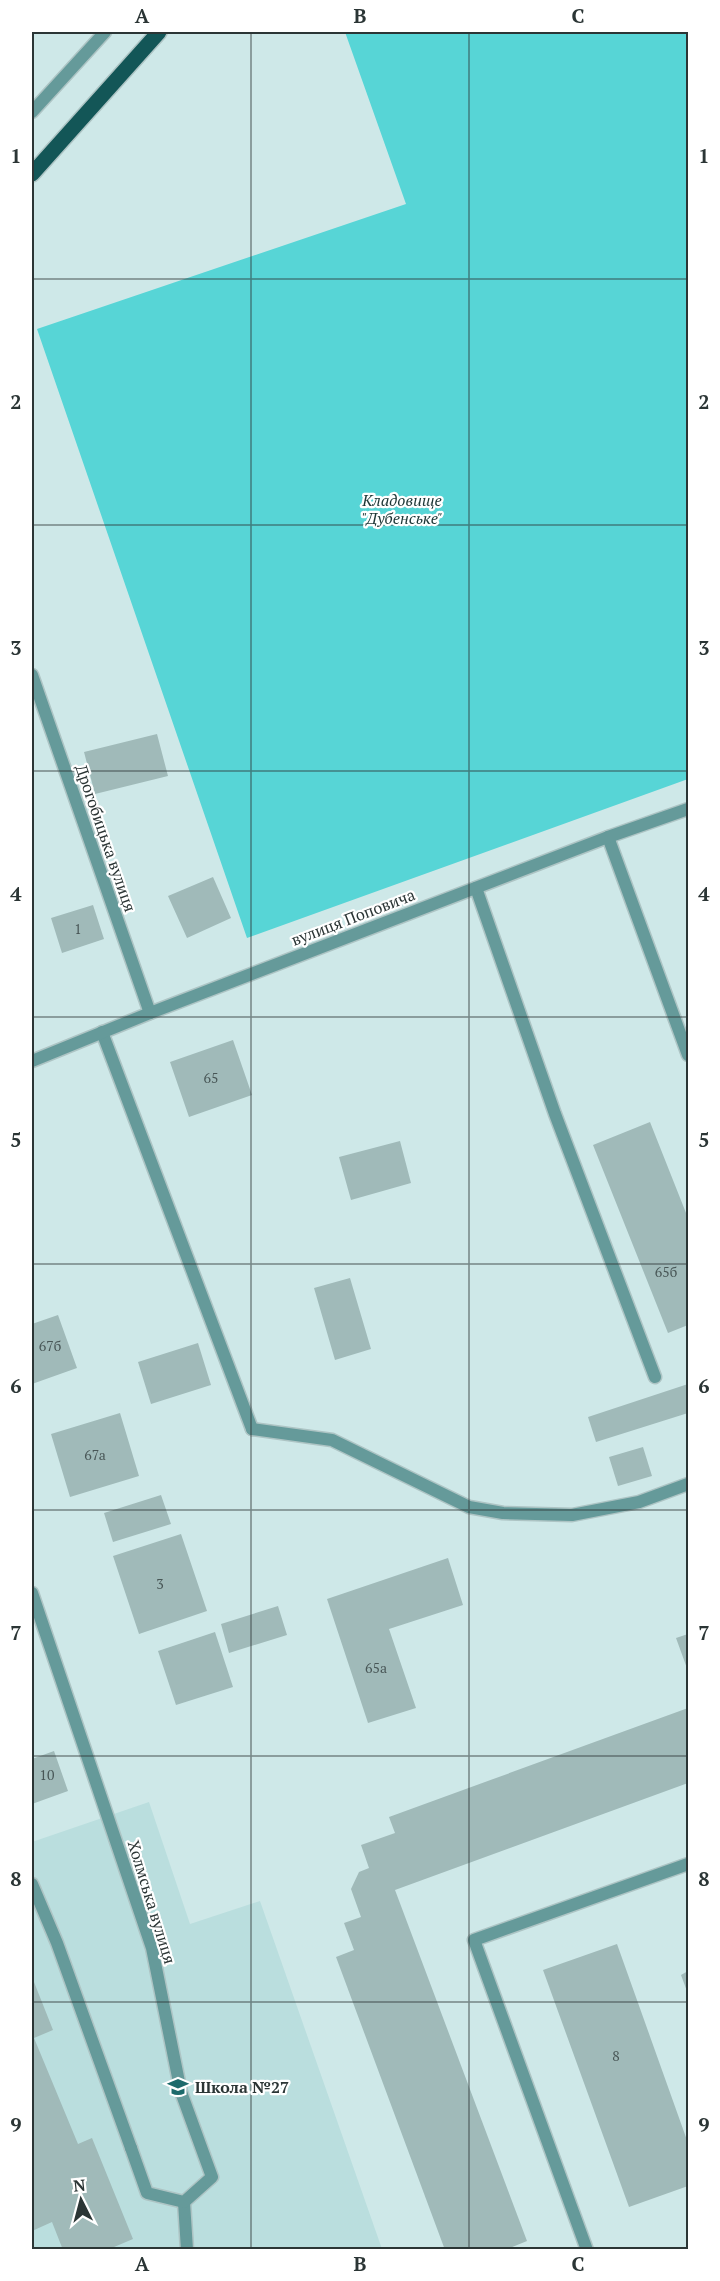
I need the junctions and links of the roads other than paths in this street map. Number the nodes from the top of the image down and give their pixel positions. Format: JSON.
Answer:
{"nodes":[{"id":1,"x":105,"y":32,"type":"edge"},
{"id":2,"x":159,"y":32,"type":"edge"},
{"id":3,"x":32,"y":112,"type":"edge"},
{"id":4,"x":32,"y":174,"type":"edge"},
{"id":5,"x":32,"y":675,"type":"edge"},
{"id":6,"x":688,"y":809,"type":"edge"},
{"id":7,"x":608,"y":837,"type":"junction"},
{"id":8,"x":476,"y":888,"type":"junction"},
{"id":9,"x":150,"y":1013,"type":"junction"},
{"id":10,"x":102,"y":1032,"type":"junction"},
{"id":11,"x":688,"y":1055,"type":"edge"},
{"id":12,"x":32,"y":1061,"type":"edge"},
{"id":13,"x":655,"y":1377,"type":"dead end"},
{"id":14,"x":688,"y":1484,"type":"edge"},
{"id":15,"x":32,"y":1593,"type":"edge"},
{"id":16,"x":688,"y":1864,"type":"edge"},
{"id":17,"x":32,"y":1884,"type":"edge"},
{"id":18,"x":184,"y":2202,"type":"junction"},
{"id":19,"x":187,"y":2250,"type":"edge"},
{"id":20,"x":587,"y":2250,"type":"edge"}],
"edges":[{"from":1,"to":3,"type":"street"},
{"from":2,"to":4,"type":"main road"},
{"from":5,"to":9,"type":"street","name":"Дрогобицька вулиця"},
{"from":6,"to":7,"type":"street","name":"вулиця Поповича"},
{"from":7,"to":8,"type":"street","name":"вулиця Поповича"},
{"from":7,"to":11,"type":"street"},
{"from":8,"to":9,"type":"street","name":"вулиця Поповича"},
{"from":8,"to":13,"type":"street"},
{"from":9,"to":10,"type":"street","name":"вулиця Поповича"},
{"from":10,"to":12,"type":"street","name":"вулиця Поповича"},
{"from":10,"to":14,"type":"street"},
{"from":15,"to":18,"type":"street","name":"Холмська вулиця"},
{"from":16,"to":20,"type":"street"},
{"from":17,"to":18,"type":"street"},
{"from":18,"to":19,"type":"street"}]}
